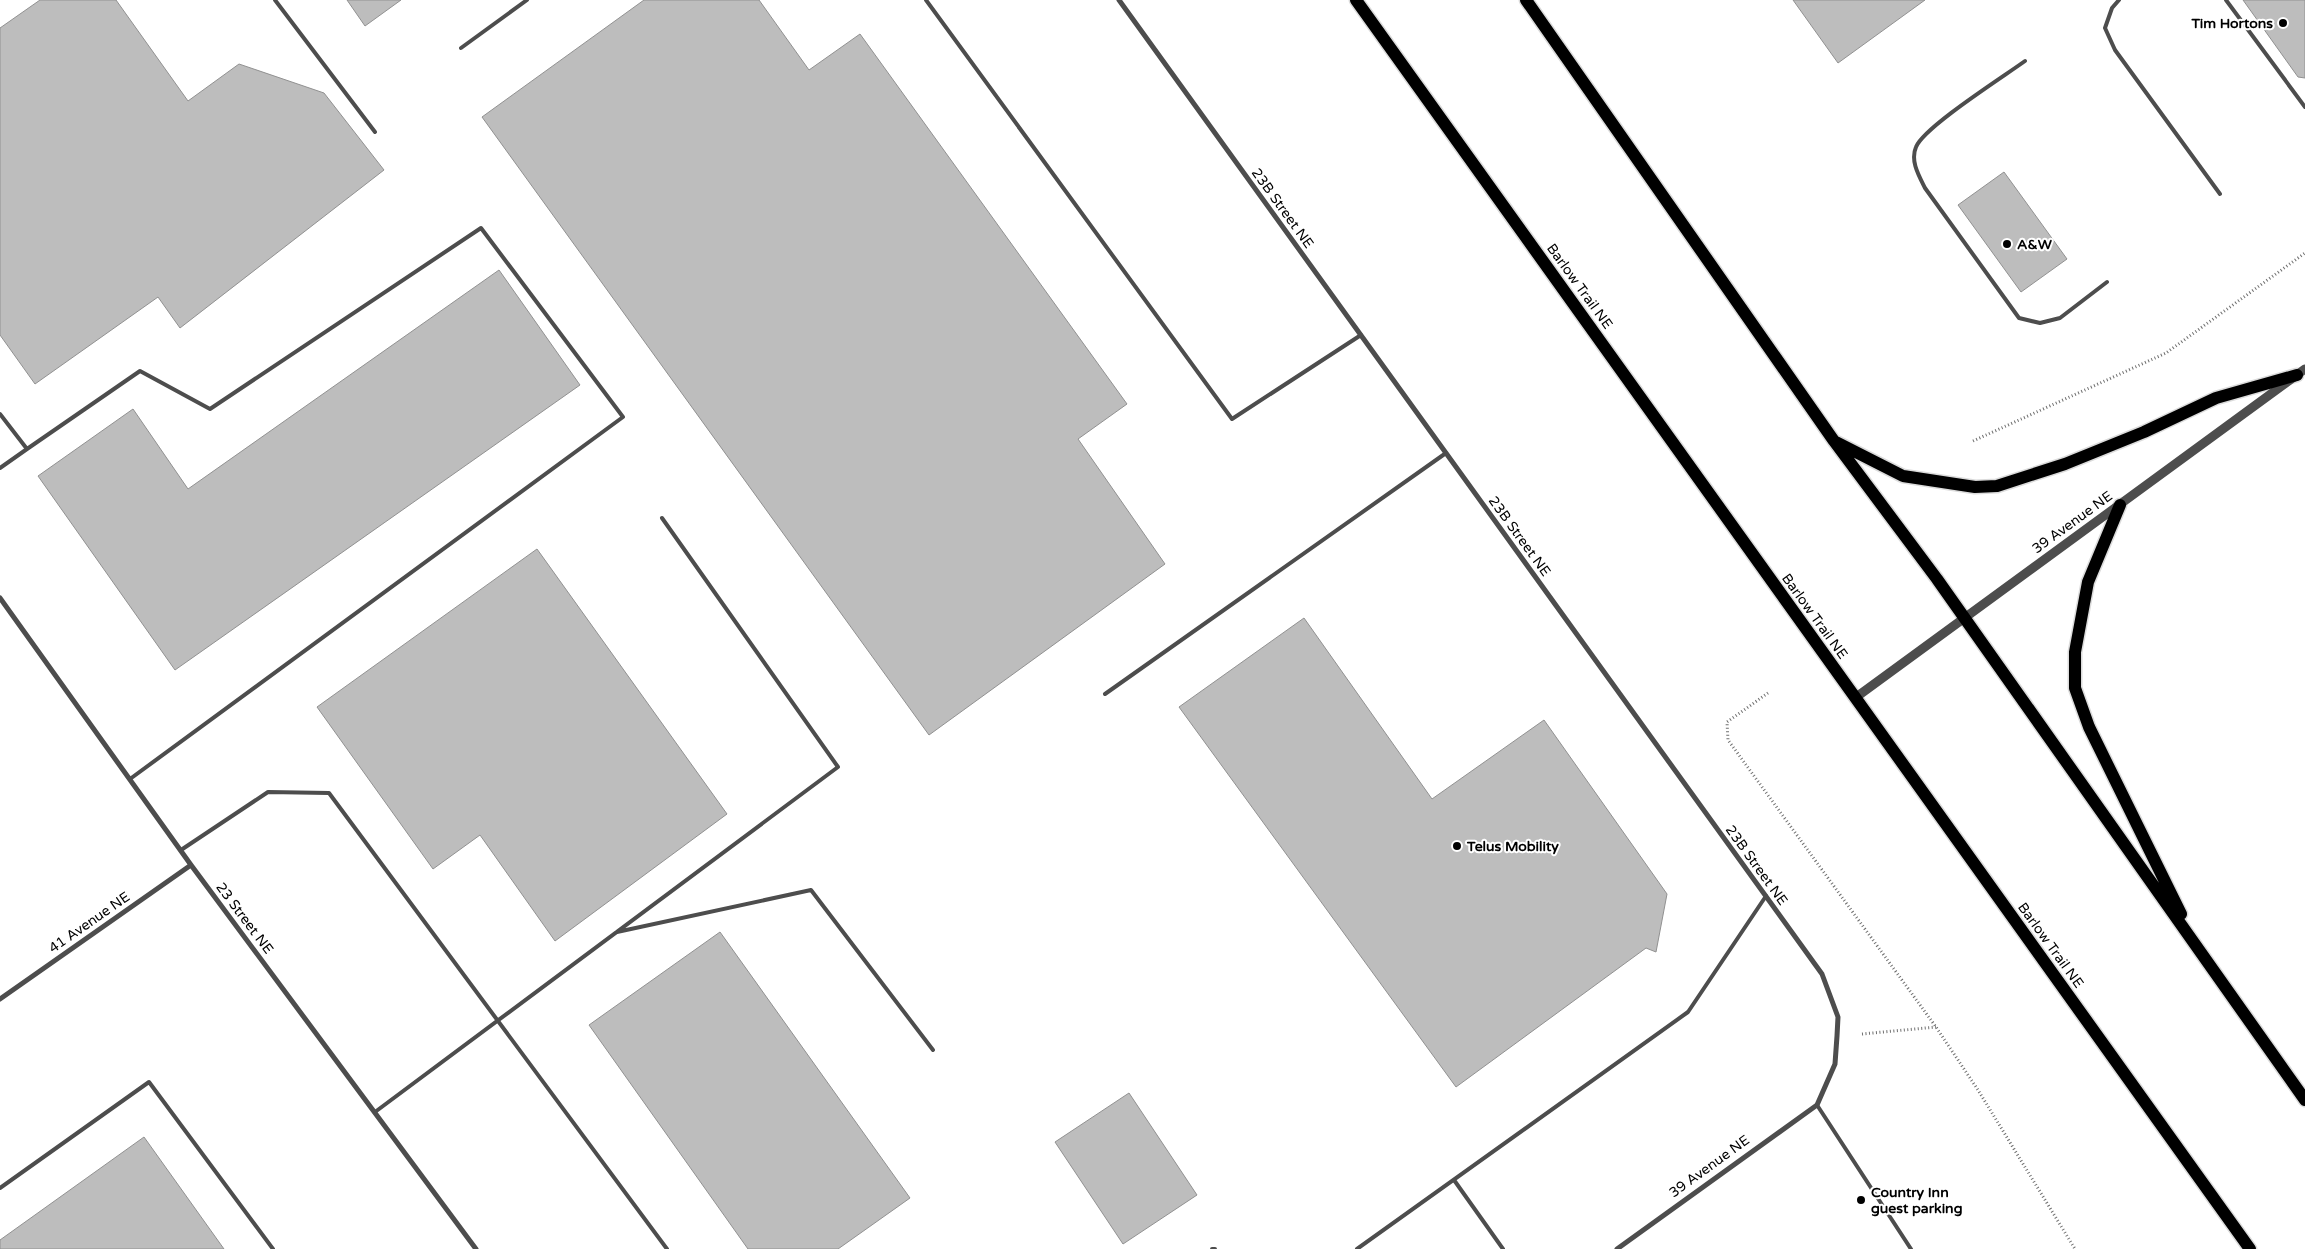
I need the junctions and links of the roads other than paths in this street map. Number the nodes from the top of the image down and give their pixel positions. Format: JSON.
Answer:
{"nodes":[{"id":1,"x":275,"y":0,"type":"edge"},
{"id":2,"x":527,"y":0,"type":"edge"},
{"id":3,"x":926,"y":0,"type":"edge"},
{"id":4,"x":1119,"y":0,"type":"edge"},
{"id":5,"x":1356,"y":0,"type":"edge"},
{"id":6,"x":1526,"y":0,"type":"edge"},
{"id":7,"x":2119,"y":0,"type":"edge"},
{"id":8,"x":2226,"y":0,"type":"edge"},
{"id":9,"x":461,"y":48,"type":"dead end"},
{"id":10,"x":2025,"y":62,"type":"dead end"},
{"id":11,"x":2305,"y":107,"type":"edge"},
{"id":12,"x":375,"y":132,"type":"dead end"},
{"id":13,"x":2220,"y":194,"type":"dead end"},
{"id":14,"x":2107,"y":282,"type":"dead end"},
{"id":15,"x":1360,"y":335,"type":"junction"},
{"id":16,"x":2301,"y":372,"type":"edge"},
{"id":17,"x":0,"y":414,"type":"edge"},
{"id":18,"x":1834,"y":441,"type":"junction"},
{"id":19,"x":27,"y":449,"type":"junction"},
{"id":20,"x":1446,"y":453,"type":"junction"},
{"id":21,"x":0,"y":468,"type":"edge"},
{"id":22,"x":2120,"y":505,"type":"junction"},
{"id":23,"x":662,"y":518,"type":"dead end"},
{"id":24,"x":0,"y":598,"type":"edge"},
{"id":25,"x":1964,"y":618,"type":"junction"},
{"id":26,"x":1105,"y":694,"type":"dead end"},
{"id":27,"x":1856,"y":698,"type":"junction"},
{"id":28,"x":130,"y":778,"type":"junction"},
{"id":29,"x":181,"y":850,"type":"junction"},
{"id":30,"x":191,"y":864,"type":"junction"},
{"id":31,"x":1766,"y":896,"type":"junction"},
{"id":32,"x":615,"y":933,"type":"junction"},
{"id":33,"x":2199,"y":950,"type":"junction"},
{"id":34,"x":0,"y":998,"type":"edge"},
{"id":35,"x":496,"y":1022,"type":"junction"},
{"id":36,"x":933,"y":1050,"type":"dead end"},
{"id":37,"x":2305,"y":1100,"type":"edge"},
{"id":38,"x":1818,"y":1105,"type":"junction"},
{"id":39,"x":375,"y":1112,"type":"junction"},
{"id":40,"x":2194,"y":1171,"type":"junction"},
{"id":41,"x":1454,"y":1180,"type":"junction"},
{"id":42,"x":0,"y":1188,"type":"edge"},
{"id":43,"x":273,"y":1249,"type":"edge"},
{"id":44,"x":476,"y":1249,"type":"edge"},
{"id":45,"x":666,"y":1249,"type":"edge"},
{"id":46,"x":1357,"y":1249,"type":"edge"},
{"id":47,"x":1503,"y":1249,"type":"edge"},
{"id":48,"x":1617,"y":1249,"type":"edge"},
{"id":49,"x":1910,"y":1249,"type":"edge"},
{"id":50,"x":2250,"y":1249,"type":"edge"},
{"id":51,"x":2260,"y":1249,"type":"edge"}],
"edges":[{"from":1,"to":12,"type":"lane"},
{"from":2,"to":9,"type":"lane"},
{"from":3,"to":15,"type":"lane"},
{"from":4,"to":15,"type":"street","name":"23B Street NE"},
{"from":5,"to":27,"type":"main road","name":"Barlow Trail NE"},
{"from":6,"to":18,"type":"main road"},
{"from":7,"to":13,"type":"lane"},
{"from":8,"to":11,"type":"lane"},
{"from":10,"to":14,"type":"lane"},
{"from":15,"to":20,"type":"street","name":"23B Street NE"},
{"from":16,"to":18,"type":"main road"},
{"from":16,"to":22,"type":"street","name":"39 Avenue NE"},
{"from":17,"to":19,"type":"lane"},
{"from":18,"to":25,"type":"main road"},
{"from":19,"to":21,"type":"lane"},
{"from":19,"to":28,"type":"lane"},
{"from":20,"to":26,"type":"lane"},
{"from":20,"to":31,"type":"street","name":"23B Street NE"},
{"from":22,"to":25,"type":"street","name":"39 Avenue NE"},
{"from":22,"to":33,"type":"main road"},
{"from":23,"to":32,"type":"lane"},
{"from":24,"to":28,"type":"street","name":"23 Street NE"},
{"from":25,"to":27,"type":"street","name":"39 Avenue NE"},
{"from":25,"to":33,"type":"main road"},
{"from":27,"to":40,"type":"main road","name":"Barlow Trail NE"},
{"from":28,"to":29,"type":"street","name":"23 Street NE"},
{"from":29,"to":30,"type":"street","name":"23 Street NE"},
{"from":29,"to":35,"type":"lane"},
{"from":30,"to":34,"type":"street","name":"41 Avenue NE"},
{"from":30,"to":39,"type":"street","name":"23 Street NE"},
{"from":31,"to":38,"type":"street","name":"23B Street NE"},
{"from":31,"to":41,"type":"lane"},
{"from":32,"to":35,"type":"lane"},
{"from":32,"to":36,"type":"lane"},
{"from":33,"to":37,"type":"main road"},
{"from":35,"to":39,"type":"lane"},
{"from":35,"to":45,"type":"lane"},
{"from":38,"to":48,"type":"street","name":"39 Avenue NE"},
{"from":38,"to":49,"type":"lane"},
{"from":39,"to":44,"type":"street","name":"23 Street NE"},
{"from":40,"to":50,"type":"main road","name":"Barlow Trail NE"},
{"from":40,"to":51,"type":"main road"},
{"from":41,"to":46,"type":"lane"},
{"from":41,"to":47,"type":"lane"},
{"from":42,"to":43,"type":"lane"}]}
